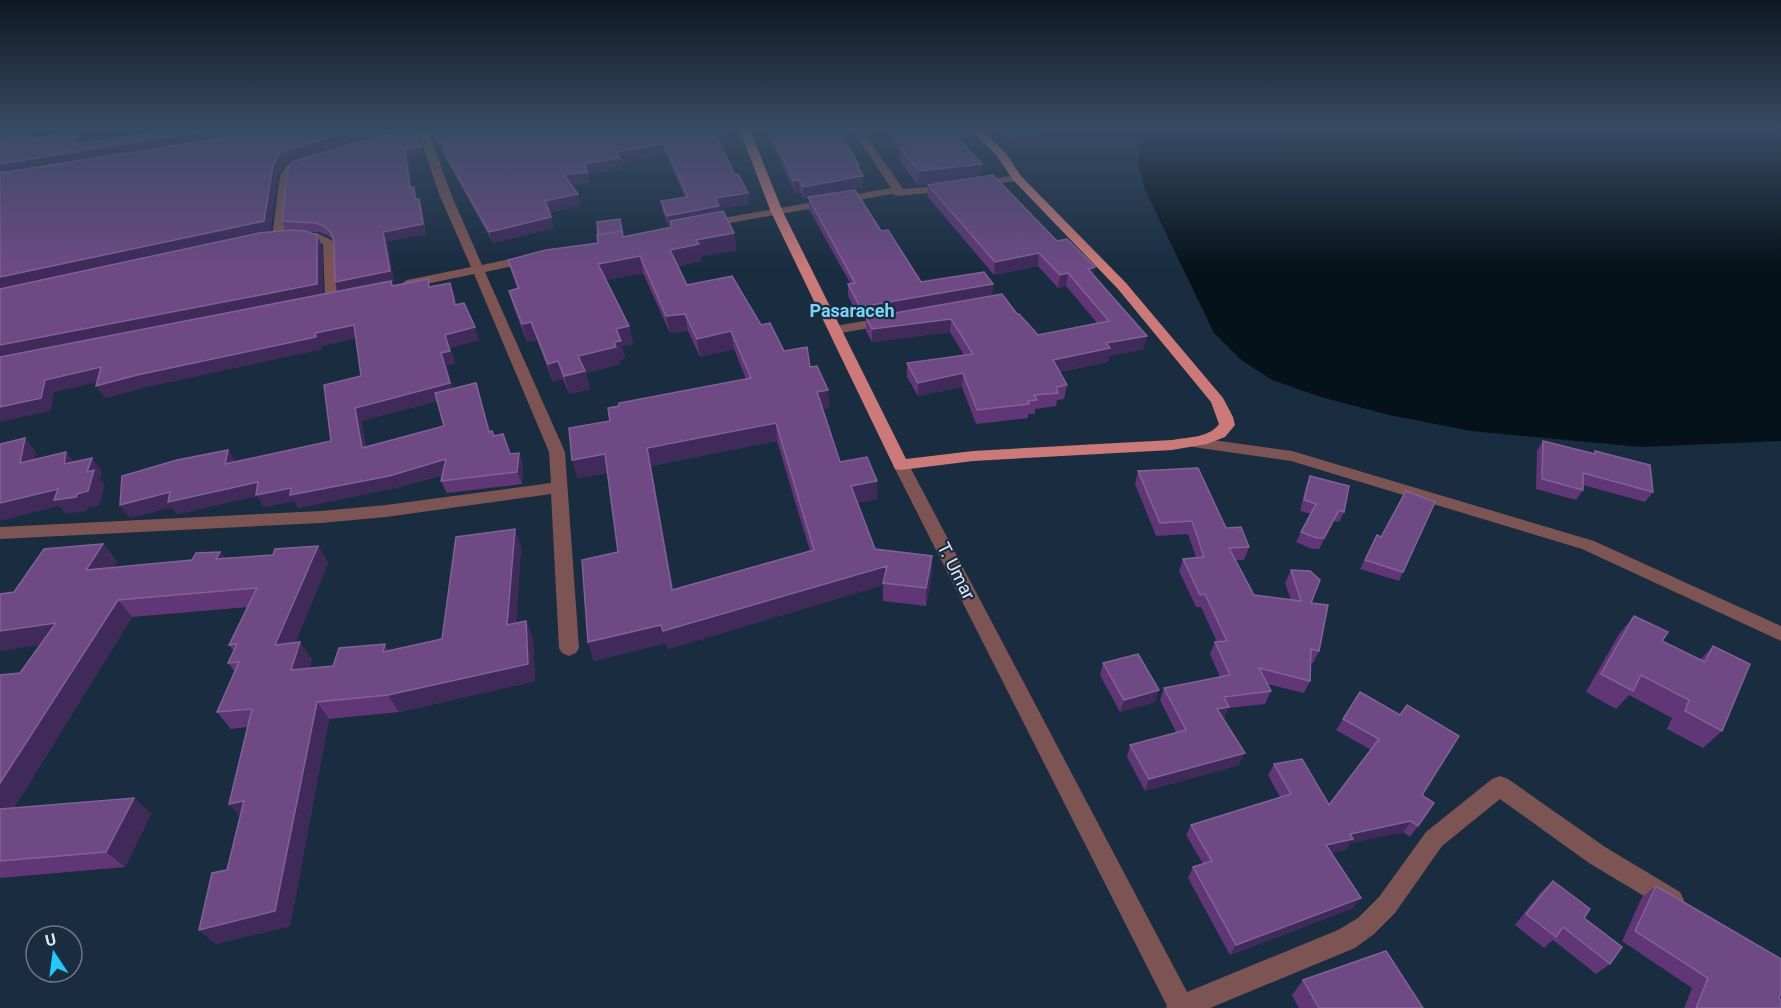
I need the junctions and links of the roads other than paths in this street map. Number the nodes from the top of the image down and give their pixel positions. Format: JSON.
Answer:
{"nodes":[{"id":1,"x":286,"y":175,"type":"edge"},
{"id":2,"x":437,"y":175,"type":"edge"},
{"id":3,"x":762,"y":175,"type":"edge"},
{"id":4,"x":888,"y":175,"type":"edge"},
{"id":5,"x":1015,"y":175,"type":"edge"},
{"id":6,"x":1017,"y":178,"type":"junction"},
{"id":7,"x":898,"y":190,"type":"junction"},
{"id":8,"x":777,"y":212,"type":"junction"},
{"id":9,"x":695,"y":226,"type":"edge"},
{"id":10,"x":544,"y":256,"type":"edge"},
{"id":11,"x":479,"y":269,"type":"junction"},
{"id":12,"x":399,"y":286,"type":"edge"},
{"id":13,"x":331,"y":300,"type":"edge"},
{"id":14,"x":904,"y":318,"type":"edge"},
{"id":15,"x":836,"y":330,"type":"junction"},
{"id":16,"x":1191,"y":442,"type":"junction"},
{"id":17,"x":901,"y":465,"type":"junction"},
{"id":18,"x":559,"y":487,"type":"junction"},
{"id":19,"x":0,"y":533,"type":"edge"},
{"id":20,"x":1781,"y":634,"type":"edge"},
{"id":21,"x":569,"y":648,"type":"dead end"},
{"id":22,"x":1689,"y":910,"type":"edge"},
{"id":23,"x":1180,"y":1008,"type":"edge"}],
"edges":[{"from":1,"to":13,"type":"street"},
{"from":2,"to":11,"type":"street"},
{"from":3,"to":8,"type":"main road","name":"T. Umar"},
{"from":4,"to":7,"type":"street"},
{"from":5,"to":6,"type":"main road"},
{"from":6,"to":7,"type":"street"},
{"from":6,"to":16,"type":"main road"},
{"from":7,"to":8,"type":"street"},
{"from":8,"to":9,"type":"street"},
{"from":8,"to":15,"type":"main road","name":"T. Umar"},
{"from":10,"to":11,"type":"street"},
{"from":11,"to":12,"type":"street"},
{"from":11,"to":18,"type":"street"},
{"from":14,"to":15,"type":"street"},
{"from":15,"to":17,"type":"main road","name":"T. Umar"},
{"from":16,"to":17,"type":"main road"},
{"from":16,"to":20,"type":"street"},
{"from":17,"to":23,"type":"street","name":"T. Umar"},
{"from":18,"to":19,"type":"street"},
{"from":18,"to":21,"type":"street"},
{"from":22,"to":23,"type":"street"}]}
